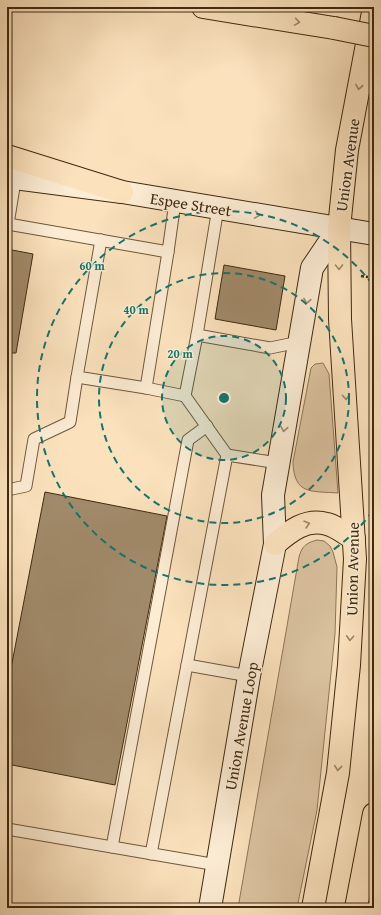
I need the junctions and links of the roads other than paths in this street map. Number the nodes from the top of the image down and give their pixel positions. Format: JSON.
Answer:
{"nodes":[{"id":1,"x":203,"y":7,"type":"edge"},
{"id":2,"x":374,"y":7,"type":"edge"},
{"id":3,"x":374,"y":36,"type":"edge"},
{"id":4,"x":12,"y":168,"type":"edge"},
{"id":5,"x":122,"y":192,"type":"joint"},
{"id":6,"x":176,"y":202,"type":"junction"},
{"id":7,"x":218,"y":208,"type":"junction"},
{"id":8,"x":8,"y":224,"type":"edge"},
{"id":9,"x":338,"y":228,"type":"junction"},
{"id":10,"x":374,"y":234,"type":"edge"},
{"id":11,"x":101,"y":240,"type":"junction"},
{"id":12,"x":168,"y":252,"type":"junction"},
{"id":13,"x":197,"y":335,"type":"junction"},
{"id":14,"x":299,"y":342,"type":"junction"},
{"id":15,"x":77,"y":377,"type":"junction"},
{"id":16,"x":146,"y":388,"type":"junction"},
{"id":17,"x":185,"y":396,"type":"junction"},
{"id":18,"x":206,"y":426,"type":"junction"},
{"id":19,"x":227,"y":455,"type":"junction"},
{"id":20,"x":278,"y":463,"type":"junction"},
{"id":21,"x":7,"y":490,"type":"edge"},
{"id":22,"x":354,"y":539,"type":"junction"},
{"id":23,"x":275,"y":544,"type":"junction"},
{"id":24,"x":187,"y":665,"type":"junction"},
{"id":25,"x":249,"y":676,"type":"junction"},
{"id":26,"x":374,"y":814,"type":"edge"},
{"id":27,"x":7,"y":829,"type":"edge"},
{"id":28,"x":112,"y":847,"type":"junction"},
{"id":29,"x":151,"y":854,"type":"junction"},
{"id":30,"x":217,"y":864,"type":"junction"},
{"id":31,"x":210,"y":908,"type":"edge"},
{"id":32,"x":313,"y":908,"type":"edge"},
{"id":33,"x":356,"y":908,"type":"edge"}],
"edges":[{"from":1,"to":3,"type":"main road","one_way":true,"bridge":true},
{"from":2,"to":9,"type":"main road","name":"Union Avenue","one_way":true},
{"from":4,"to":5,"type":"main road"},
{"from":4,"to":8,"type":"lane"},
{"from":5,"to":6,"type":"street","name":"Espee Street"},
{"from":6,"to":7,"type":"street","name":"Espee Street"},
{"from":6,"to":12,"type":"lane"},
{"from":7,"to":9,"type":"street","name":"Espee Street","one_way":true},
{"from":7,"to":13,"type":"lane"},
{"from":8,"to":11,"type":"lane"},
{"from":9,"to":10,"type":"street","name":"Espee Street"},
{"from":9,"to":14,"type":"street","name":"Union Avenue","one_way":true},
{"from":9,"to":22,"type":"main road","name":"Union Avenue","one_way":true},
{"from":11,"to":12,"type":"lane"},
{"from":11,"to":15,"type":"lane"},
{"from":12,"to":16,"type":"lane"},
{"from":13,"to":14,"type":"lane"},
{"from":13,"to":17,"type":"lane"},
{"from":14,"to":20,"type":"street","name":"Union Avenue","one_way":true},
{"from":15,"to":16,"type":"lane"},
{"from":15,"to":21,"type":"lane"},
{"from":16,"to":17,"type":"lane"},
{"from":17,"to":18,"type":"lane"},
{"from":18,"to":19,"type":"lane"},
{"from":18,"to":28,"type":"lane"},
{"from":19,"to":20,"type":"lane"},
{"from":19,"to":24,"type":"lane"},
{"from":20,"to":23,"type":"street","name":"Union Avenue"},
{"from":23,"to":22,"type":"main road","one_way":true},
{"from":22,"to":32,"type":"main road","name":"Union Avenue","one_way":true},
{"from":23,"to":25,"type":"street","name":"Union Avenue Loop"},
{"from":24,"to":25,"type":"lane"},
{"from":24,"to":29,"type":"lane"},
{"from":25,"to":30,"type":"street","name":"Union Avenue Loop"},
{"from":26,"to":33,"type":"main road"},
{"from":27,"to":28,"type":"lane"},
{"from":28,"to":29,"type":"lane"},
{"from":29,"to":30,"type":"lane"},
{"from":30,"to":31,"type":"street","name":"Union Avenue Loop"}]}
